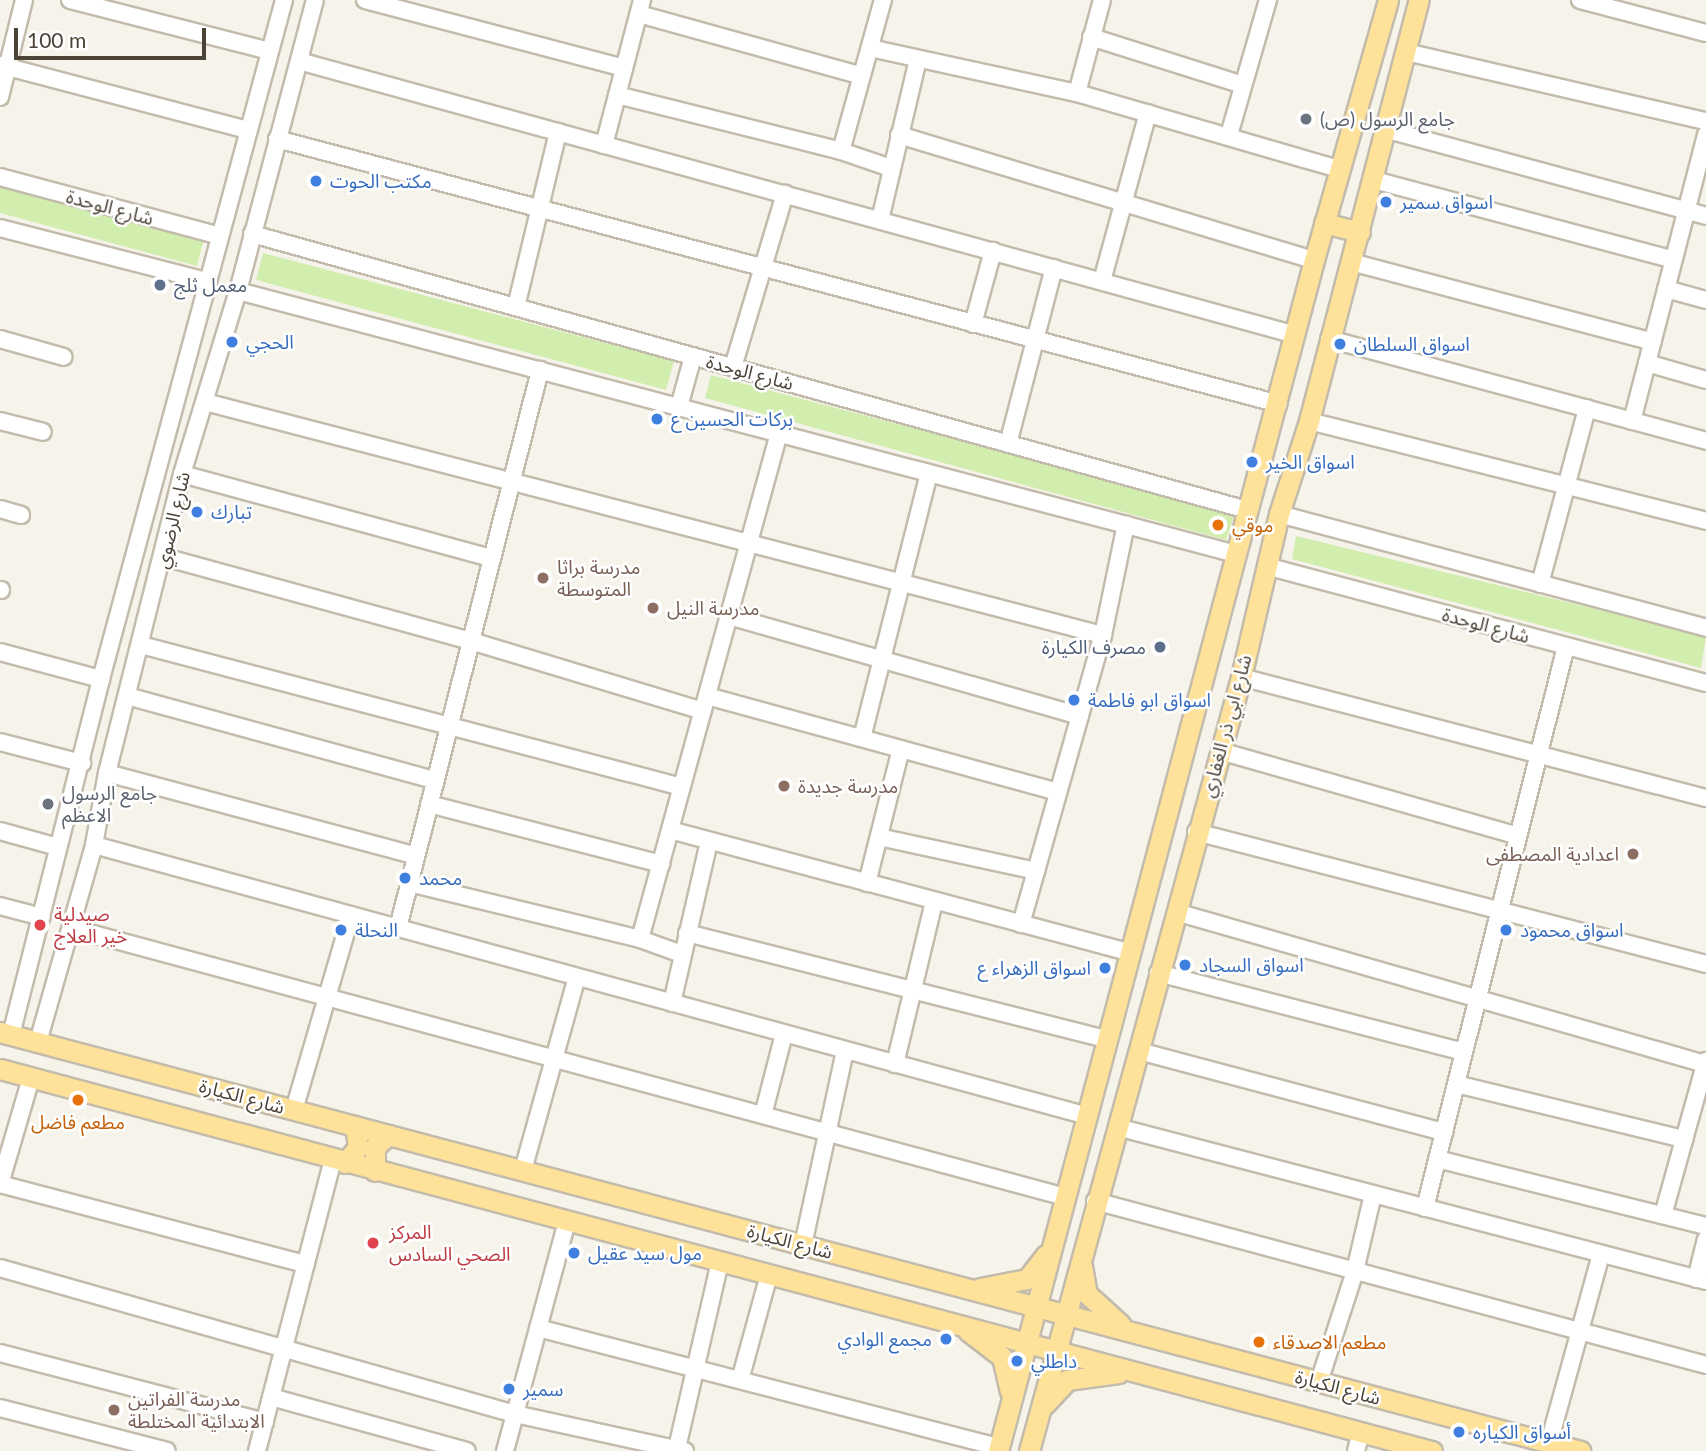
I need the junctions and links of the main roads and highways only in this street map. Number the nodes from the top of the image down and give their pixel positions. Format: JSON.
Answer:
{"nodes":[{"id":1,"x":1388,"y":0,"type":"edge"},
{"id":2,"x":1419,"y":0,"type":"edge"},
{"id":3,"x":1324,"y":223,"type":"junction"},
{"id":4,"x":1360,"y":232,"type":"junction"},
{"id":5,"x":1118,"y":1004,"type":"junction"},
{"id":6,"x":1149,"y":1013,"type":"junction"},
{"id":7,"x":6,"y":1033,"type":"edge"},
{"id":8,"x":0,"y":1069,"type":"edge"},
{"id":9,"x":355,"y":1126,"type":"junction"},
{"id":10,"x":388,"y":1135,"type":"junction"},
{"id":11,"x":339,"y":1162,"type":"junction"},
{"id":12,"x":375,"y":1171,"type":"junction"},
{"id":13,"x":1054,"y":1242,"type":"junction"},
{"id":14,"x":1082,"y":1254,"type":"junction"},
{"id":15,"x":971,"y":1289,"type":"junction"},
{"id":16,"x":1038,"y":1307,"type":"junction"},
{"id":17,"x":1066,"y":1315,"type":"junction"},
{"id":18,"x":962,"y":1326,"type":"junction"},
{"id":19,"x":1133,"y":1332,"type":"junction"},
{"id":20,"x":1028,"y":1343,"type":"junction"},
{"id":21,"x":1057,"y":1351,"type":"junction"},
{"id":22,"x":1133,"y":1371,"type":"junction"},
{"id":23,"x":1010,"y":1407,"type":"junction"},
{"id":24,"x":1041,"y":1410,"type":"junction"},
{"id":25,"x":1359,"y":1442,"type":"edge"},
{"id":26,"x":1524,"y":1444,"type":"edge"},
{"id":27,"x":998,"y":1449,"type":"edge"},
{"id":28,"x":1029,"y":1451,"type":"edge"},
{"id":29,"x":1432,"y":1451,"type":"edge"},
{"id":30,"x":1580,"y":1451,"type":"edge"}],
"edges":[{"from":1,"to":3,"type":"main road","name":"شارع ابي ذر الغفاري"},
{"from":2,"to":4,"type":"main road","name":"شارع ابي ذر الغفاري"},
{"from":3,"to":4,"type":"main road"},
{"from":3,"to":5,"type":"main road","name":"شارع ابي ذر الغفاري"},
{"from":4,"to":6,"type":"main road","name":"شارع ابي ذر الغفاري"},
{"from":5,"to":6,"type":"main road"},
{"from":5,"to":13,"type":"main road","name":"شارع ابي ذر الغفاري"},
{"from":6,"to":14,"type":"main road","name":"شارع ابي ذر الغفاري"},
{"from":7,"to":9,"type":"main road","name":"شارع الكيارة"},
{"from":8,"to":11,"type":"main road","name":"شارع الكيارة"},
{"from":9,"to":10,"type":"main road","name":"شارع الكيارة"},
{"from":9,"to":11,"type":"main road"},
{"from":10,"to":12,"type":"main road"},
{"from":10,"to":15,"type":"main road","name":"شارع الكيارة"},
{"from":11,"to":12,"type":"main road","name":"شارع الكيارة"},
{"from":12,"to":18,"type":"main road","name":"شارع الكيارة"},
{"from":13,"to":15,"type":"main road"},
{"from":13,"to":16,"type":"main road","name":"شارع ابي ذر الغفاري"},
{"from":14,"to":17,"type":"main road","name":"شارع ابي ذر الغفاري"},
{"from":14,"to":19,"type":"main road"},
{"from":15,"to":16,"type":"main road","name":"شارع الكيارة"},
{"from":16,"to":17,"type":"main road","name":"شارع الكيارة"},
{"from":16,"to":20,"type":"main road","name":"شارع ابي ذر الغفاري"},
{"from":17,"to":19,"type":"main road","name":"شارع الكيارة"},
{"from":17,"to":21,"type":"main road","name":"شارع ابي ذر الغفاري"},
{"from":18,"to":20,"type":"main road","name":"شارع الكيارة"},
{"from":18,"to":23,"type":"main road"},
{"from":19,"to":26,"type":"main road","name":"شارع الكيارة"},
{"from":20,"to":21,"type":"main road","name":"شارع الكيارة"},
{"from":20,"to":23,"type":"main road","name":"شارع ابي ذر الغفاري"},
{"from":21,"to":22,"type":"main road","name":"شارع الكيارة"},
{"from":21,"to":24,"type":"main road","name":"شارع ابي ذر الغفاري"},
{"from":22,"to":24,"type":"main road"},
{"from":22,"to":25,"type":"main road","name":"شارع الكيارة"},
{"from":23,"to":27,"type":"main road","name":"شارع ابي ذر الغفاري"},
{"from":24,"to":28,"type":"main road","name":"شارع ابي ذر الغفاري"},
{"from":25,"to":29,"type":"main road","name":"شارع الكيارة"},
{"from":26,"to":30,"type":"main road","name":"شارع الكيارة"}]}
